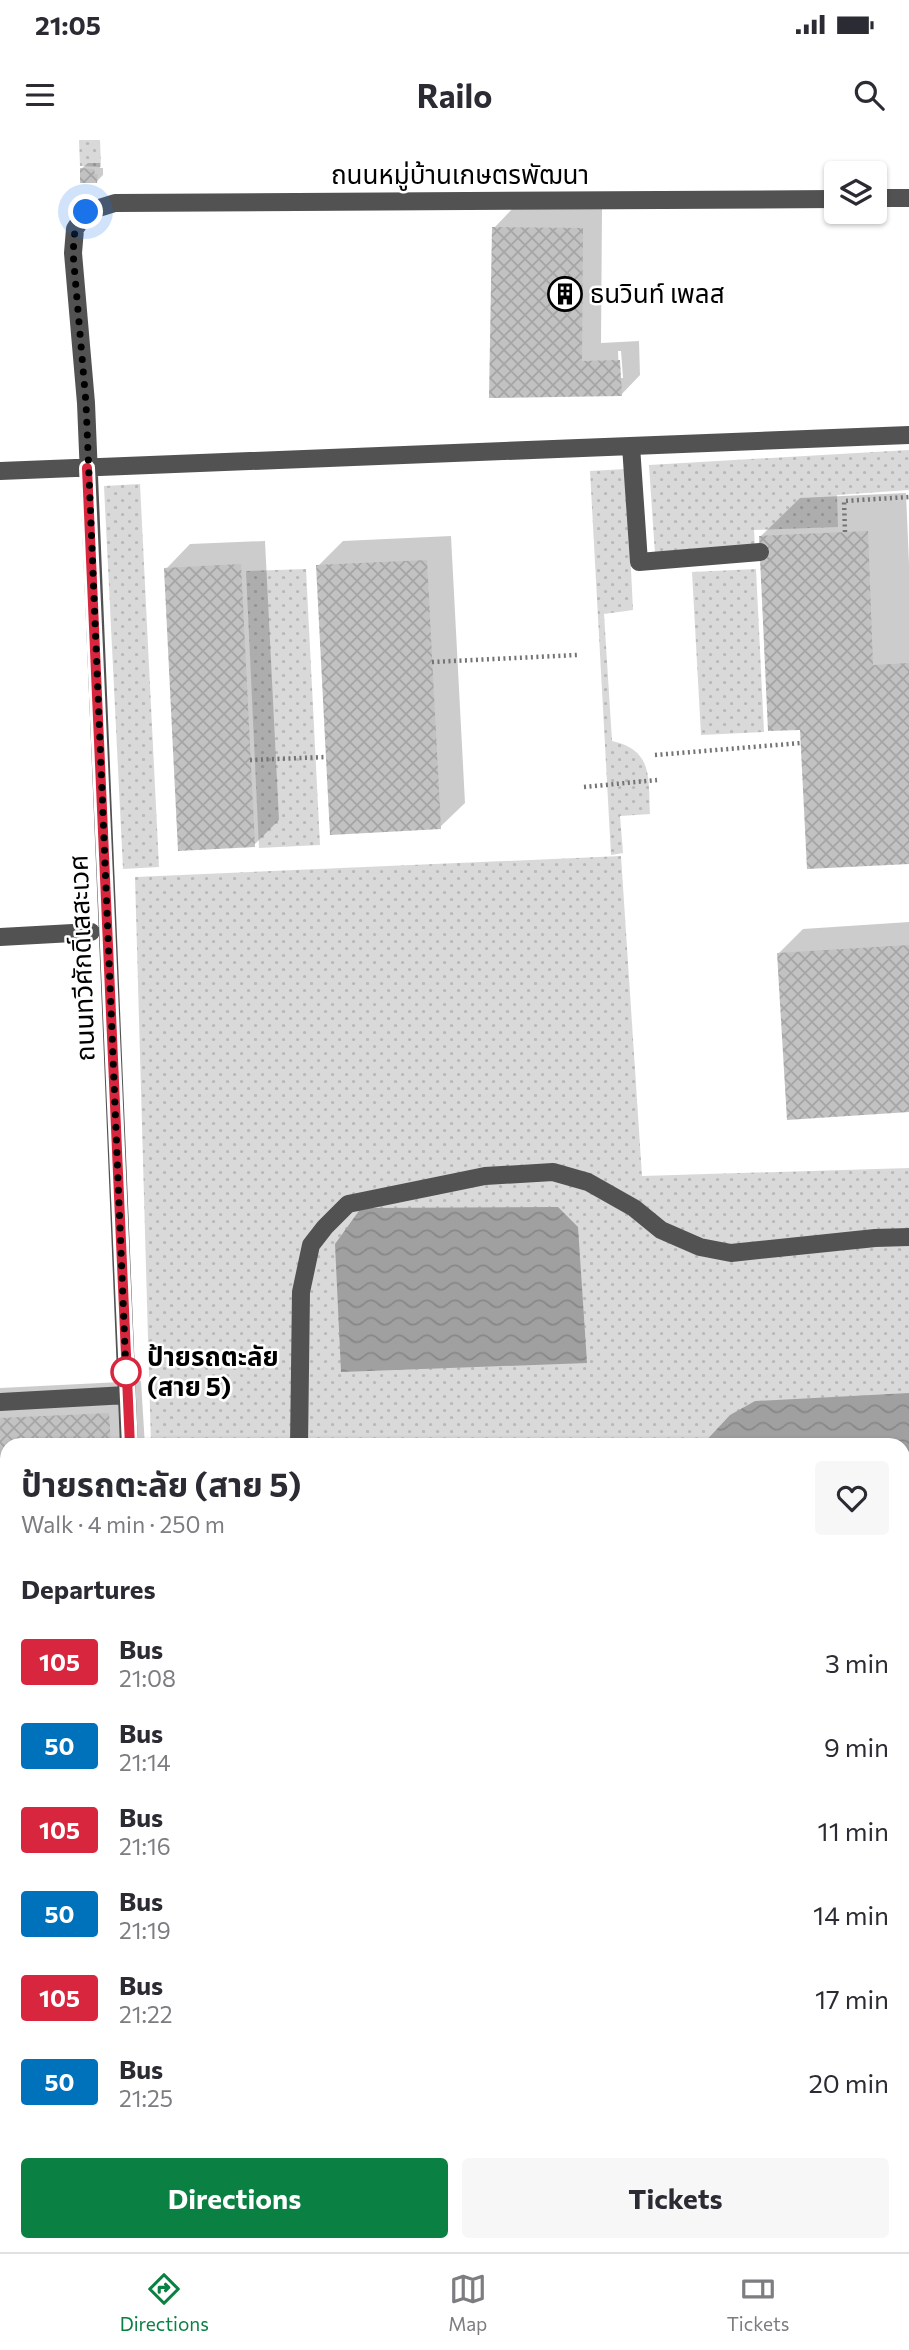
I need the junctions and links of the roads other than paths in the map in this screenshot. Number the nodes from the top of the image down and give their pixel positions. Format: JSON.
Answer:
{"nodes":[{"id":1,"x":824,"y":198,"type":"edge"},
{"id":2,"x":887,"y":198,"type":"edge"},
{"id":3,"x":909,"y":198,"type":"edge"},
{"id":4,"x":86,"y":212,"type":"joint"},
{"id":5,"x":909,"y":435,"type":"edge"},
{"id":6,"x":631,"y":446,"type":"junction"},
{"id":7,"x":87,"y":468,"type":"junction"},
{"id":8,"x":0,"y":471,"type":"edge"},
{"id":9,"x":760,"y":552,"type":"dead end"},
{"id":10,"x":91,"y":932,"type":"dead end"},
{"id":11,"x":0,"y":937,"type":"edge"},
{"id":12,"x":909,"y":1237,"type":"edge"},
{"id":13,"x":127,"y":1395,"type":"junction"},
{"id":14,"x":0,"y":1402,"type":"edge"},
{"id":15,"x":130,"y":1438,"type":"edge"},
{"id":16,"x":299,"y":1438,"type":"edge"}],
"edges":[{"from":1,"to":4,"type":"street","name":"ถนนหมู่บ้านเกษตรพัฒนา"},
{"from":2,"to":3,"type":"street"},
{"from":4,"to":7,"type":"street","name":"ถนนทวีศักดิ์เสสะเวศ"},
{"from":5,"to":6,"type":"street"},
{"from":6,"to":7,"type":"street"},
{"from":6,"to":9,"type":"street"},
{"from":7,"to":8,"type":"street"},
{"from":7,"to":13,"type":"street","name":"ถนนทวีศักดิ์เสสะเวศ"},
{"from":10,"to":11,"type":"street"},
{"from":12,"to":16,"type":"street"},
{"from":13,"to":14,"type":"street"},
{"from":13,"to":15,"type":"street","name":"ถนนทวีศักดิ์เสสะเวศ"}]}
